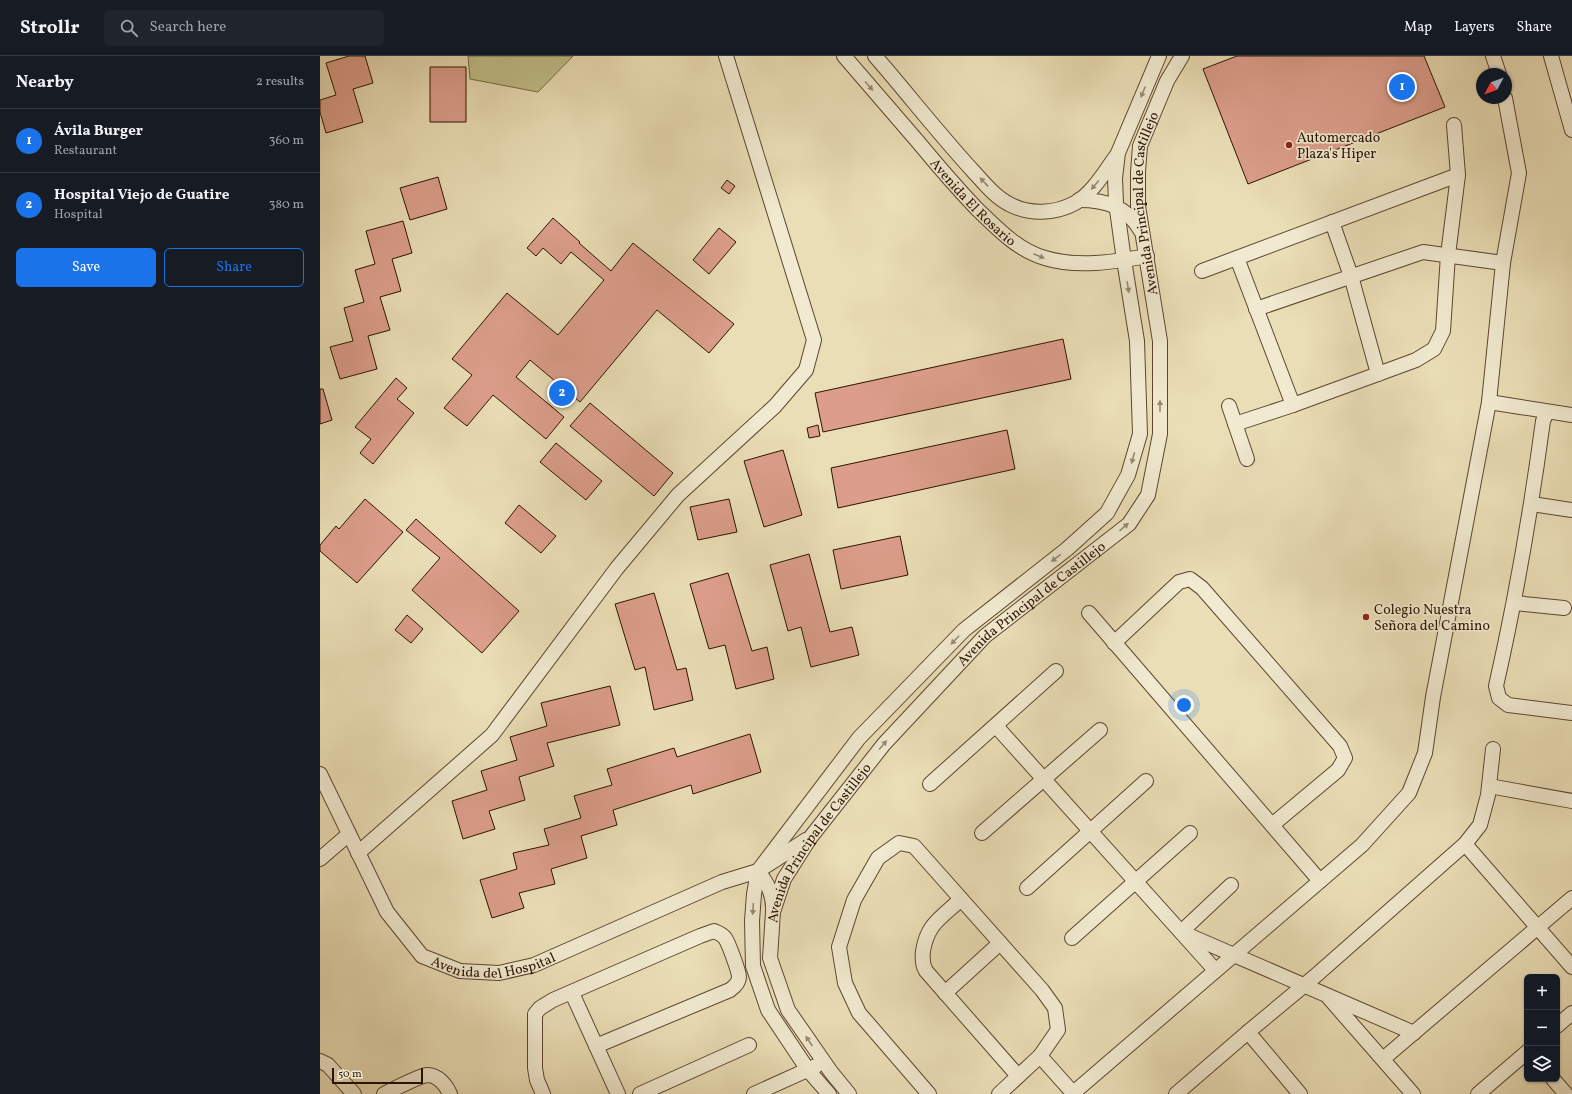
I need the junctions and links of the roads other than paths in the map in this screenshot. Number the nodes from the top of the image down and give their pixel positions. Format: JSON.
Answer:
{"nodes":[{"id":1,"x":726,"y":56,"type":"edge"},
{"id":2,"x":844,"y":56,"type":"edge"},
{"id":3,"x":875,"y":56,"type":"edge"},
{"id":4,"x":1159,"y":56,"type":"edge"},
{"id":5,"x":1182,"y":56,"type":"edge"},
{"id":6,"x":1493,"y":56,"type":"edge"},
{"id":7,"x":1551,"y":56,"type":"edge"},
{"id":8,"x":1497,"y":68,"type":"edge"},
{"id":9,"x":1566,"y":85,"type":"edge"},
{"id":10,"x":1506,"y":104,"type":"edge"},
{"id":11,"x":1454,"y":124,"type":"dead end"},
{"id":12,"x":1572,"y":130,"type":"edge"},
{"id":13,"x":1118,"y":153,"type":"junction"},
{"id":14,"x":1458,"y":175,"type":"junction"},
{"id":15,"x":1079,"y":200,"type":"junction"},
{"id":16,"x":1116,"y":207,"type":"junction"},
{"id":17,"x":1332,"y":222,"type":"junction"},
{"id":18,"x":1143,"y":235,"type":"junction"},
{"id":19,"x":1147,"y":256,"type":"junction"},
{"id":20,"x":1448,"y":256,"type":"junction"},
{"id":21,"x":1237,"y":258,"type":"junction"},
{"id":22,"x":1124,"y":260,"type":"junction"},
{"id":23,"x":1503,"y":263,"type":"junction"},
{"id":24,"x":1202,"y":271,"type":"dead end"},
{"id":25,"x":1351,"y":276,"type":"junction"},
{"id":26,"x":1256,"y":309,"type":"junction"},
{"id":27,"x":1378,"y":374,"type":"junction"},
{"id":28,"x":1489,"y":402,"type":"junction"},
{"id":29,"x":1229,"y":406,"type":"dead end"},
{"id":30,"x":1293,"y":406,"type":"junction"},
{"id":31,"x":1547,"y":412,"type":"junction"},
{"id":32,"x":1572,"y":416,"type":"edge"},
{"id":33,"x":1235,"y":424,"type":"junction"},
{"id":34,"x":1246,"y":459,"type":"dead end"},
{"id":35,"x":1532,"y":504,"type":"junction"},
{"id":36,"x":1572,"y":510,"type":"edge"},
{"id":37,"x":1515,"y":603,"type":"junction"},
{"id":38,"x":1564,"y":608,"type":"dead end"},
{"id":39,"x":1089,"y":613,"type":"dead end"},
{"id":40,"x":1114,"y":642,"type":"junction"},
{"id":41,"x":1056,"y":671,"type":"dead end"},
{"id":42,"x":1572,"y":713,"type":"edge"},
{"id":43,"x":996,"y":726,"type":"junction"},
{"id":44,"x":1100,"y":730,"type":"dead end"},
{"id":45,"x":1493,"y":749,"type":"dead end"},
{"id":46,"x":320,"y":774,"type":"edge"},
{"id":47,"x":1044,"y":780,"type":"junction"},
{"id":48,"x":1146,"y":781,"type":"dead end"},
{"id":49,"x":930,"y":784,"type":"dead end"},
{"id":50,"x":1489,"y":786,"type":"junction"},
{"id":51,"x":1572,"y":800,"type":"edge"},
{"id":52,"x":1272,"y":825,"type":"junction"},
{"id":53,"x":1090,"y":830,"type":"junction"},
{"id":54,"x":982,"y":833,"type":"dead end"},
{"id":55,"x":1190,"y":833,"type":"dead end"},
{"id":56,"x":349,"y":834,"type":"junction"},
{"id":57,"x":810,"y":838,"type":"junction"},
{"id":58,"x":1465,"y":844,"type":"junction"},
{"id":59,"x":358,"y":853,"type":"junction"},
{"id":60,"x":320,"y":859,"type":"edge"},
{"id":61,"x":758,"y":871,"type":"junction"},
{"id":62,"x":1320,"y":881,"type":"junction"},
{"id":63,"x":1136,"y":882,"type":"junction"},
{"id":64,"x":1231,"y":885,"type":"dead end"},
{"id":65,"x":1027,"y":888,"type":"dead end"},
{"id":66,"x":1572,"y":898,"type":"edge"},
{"id":67,"x":961,"y":899,"type":"junction"},
{"id":68,"x":773,"y":912,"type":"junction"},
{"id":69,"x":1538,"y":928,"type":"junction"},
{"id":70,"x":1181,"y":932,"type":"junction"},
{"id":71,"x":1072,"y":938,"type":"dead end"},
{"id":72,"x":1000,"y":943,"type":"junction"},
{"id":73,"x":1233,"y":954,"type":"junction"},
{"id":74,"x":1572,"y":968,"type":"edge"},
{"id":75,"x":1215,"y":970,"type":"junction"},
{"id":76,"x":1308,"y":982,"type":"junction"},
{"id":77,"x":572,"y":993,"type":"junction"},
{"id":78,"x":945,"y":993,"type":"junction"},
{"id":79,"x":1327,"y":995,"type":"junction"},
{"id":80,"x":1572,"y":1013,"type":"edge"},
{"id":81,"x":1560,"y":1023,"type":"edge"},
{"id":82,"x":1248,"y":1032,"type":"junction"},
{"id":83,"x":1414,"y":1033,"type":"junction"},
{"id":84,"x":596,"y":1046,"type":"junction"},
{"id":85,"x":749,"y":1046,"type":"dead end"},
{"id":86,"x":1524,"y":1055,"type":"edge"},
{"id":87,"x":1040,"y":1056,"type":"junction"},
{"id":88,"x":1383,"y":1059,"type":"junction"},
{"id":89,"x":320,"y":1061,"type":"edge"},
{"id":90,"x":824,"y":1063,"type":"junction"},
{"id":91,"x":808,"y":1070,"type":"junction"},
{"id":92,"x":1018,"y":1076,"type":"junction"},
{"id":93,"x":1556,"y":1082,"type":"edge"},
{"id":94,"x":1181,"y":1093,"type":"edge"},
{"id":95,"x":354,"y":1094,"type":"edge"},
{"id":96,"x":384,"y":1094,"type":"edge"},
{"id":97,"x":450,"y":1094,"type":"edge"},
{"id":98,"x":543,"y":1094,"type":"edge"},
{"id":99,"x":618,"y":1094,"type":"edge"},
{"id":100,"x":640,"y":1094,"type":"edge"},
{"id":101,"x":754,"y":1094,"type":"edge"},
{"id":102,"x":829,"y":1094,"type":"edge"},
{"id":103,"x":849,"y":1094,"type":"edge"},
{"id":104,"x":929,"y":1094,"type":"edge"},
{"id":105,"x":999,"y":1094,"type":"edge"},
{"id":106,"x":1073,"y":1094,"type":"edge"},
{"id":107,"x":1300,"y":1094,"type":"edge"},
{"id":108,"x":1413,"y":1094,"type":"edge"},
{"id":109,"x":1478,"y":1094,"type":"edge"},
{"id":110,"x":1566,"y":1094,"type":"edge"}],
"edges":[{"from":1,"to":59,"type":"street"},
{"from":2,"to":22,"type":"street","name":"Avenida El Rosario","one_way":true},
{"from":15,"to":3,"type":"street","name":"Avenida El Rosario","one_way":true},
{"from":4,"to":13,"type":"street","name":"Avenida Principal de Castillejo","one_way":true},
{"from":5,"to":18,"type":"street","name":"Avenida Principal de Castillejo"},
{"from":6,"to":8,"type":"street"},
{"from":7,"to":9,"type":"street"},
{"from":9,"to":12,"type":"street"},
{"from":10,"to":23,"type":"street"},
{"from":11,"to":14,"type":"street"},
{"from":13,"to":15,"type":"street","name":"Avenida El Rosario","one_way":true},
{"from":13,"to":16,"type":"street","name":"Avenida Principal de Castillejo"},
{"from":14,"to":17,"type":"street"},
{"from":14,"to":20,"type":"street"},
{"from":15,"to":16,"type":"street"},
{"from":16,"to":18,"type":"street"},
{"from":16,"to":22,"type":"street","name":"Avenida Principal de Castillejo"},
{"from":17,"to":21,"type":"street"},
{"from":17,"to":25,"type":"street"},
{"from":18,"to":19,"type":"street","name":"Avenida Principal de Castillejo"},
{"from":19,"to":22,"type":"street","name":"Avenida El Rosario"},
{"from":57,"to":19,"type":"street","name":"Avenida Principal de Castillejo","one_way":true},
{"from":20,"to":23,"type":"street"},
{"from":20,"to":25,"type":"street"},
{"from":20,"to":27,"type":"street"},
{"from":21,"to":24,"type":"street"},
{"from":21,"to":26,"type":"street"},
{"from":22,"to":61,"type":"street","name":"Avenida Principal de Castillejo","one_way":true},
{"from":23,"to":28,"type":"street"},
{"from":25,"to":26,"type":"street"},
{"from":25,"to":27,"type":"street"},
{"from":26,"to":30,"type":"street"},
{"from":27,"to":30,"type":"street"},
{"from":28,"to":31,"type":"street"},
{"from":28,"to":62,"type":"street"},
{"from":29,"to":33,"type":"street"},
{"from":30,"to":33,"type":"street"},
{"from":31,"to":32,"type":"street"},
{"from":31,"to":35,"type":"street"},
{"from":33,"to":34,"type":"street"},
{"from":35,"to":36,"type":"street"},
{"from":35,"to":37,"type":"street"},
{"from":37,"to":38,"type":"street"},
{"from":37,"to":42,"type":"street"},
{"from":39,"to":40,"type":"street"},
{"from":40,"to":52,"type":"street"},
{"from":40,"to":52,"type":"street"},
{"from":41,"to":43,"type":"street"},
{"from":43,"to":47,"type":"street"},
{"from":43,"to":49,"type":"street"},
{"from":44,"to":47,"type":"street"},
{"from":45,"to":50,"type":"street"},
{"from":46,"to":56,"type":"street","name":"Avenida del Hospital"},
{"from":47,"to":53,"type":"street"},
{"from":47,"to":54,"type":"street"},
{"from":48,"to":53,"type":"street"},
{"from":50,"to":51,"type":"street"},
{"from":50,"to":58,"type":"street"},
{"from":52,"to":62,"type":"street"},
{"from":53,"to":63,"type":"street"},
{"from":53,"to":65,"type":"street"},
{"from":55,"to":63,"type":"street"},
{"from":56,"to":59,"type":"street","name":"Avenida del Hospital"},
{"from":56,"to":60,"type":"street"},
{"from":57,"to":61,"type":"street","name":"Avenida del Hospital"},
{"from":57,"to":68,"type":"street","name":"Avenida Principal de Castillejo"},
{"from":58,"to":69,"type":"street"},
{"from":58,"to":76,"type":"street"},
{"from":59,"to":61,"type":"street","name":"Avenida del Hospital"},
{"from":61,"to":68,"type":"street"},
{"from":61,"to":91,"type":"street","name":"Avenida Principal de Castillejo","one_way":true},
{"from":62,"to":73,"type":"street"},
{"from":63,"to":70,"type":"street"},
{"from":63,"to":71,"type":"street"},
{"from":64,"to":70,"type":"street"},
{"from":66,"to":69,"type":"street"},
{"from":67,"to":72,"type":"street"},
{"from":67,"to":78,"type":"street"},
{"from":67,"to":104,"type":"street"},
{"from":90,"to":68,"type":"street","name":"Avenida Principal de Castillejo","one_way":true},
{"from":69,"to":74,"type":"street"},
{"from":69,"to":83,"type":"street"},
{"from":70,"to":73,"type":"street"},
{"from":70,"to":75,"type":"street"},
{"from":72,"to":78,"type":"street"},
{"from":72,"to":87,"type":"street"},
{"from":73,"to":75,"type":"street"},
{"from":73,"to":76,"type":"street"},
{"from":75,"to":106,"type":"street"},
{"from":76,"to":79,"type":"street"},
{"from":76,"to":82,"type":"street"},
{"from":77,"to":84,"type":"street"},
{"from":77,"to":84,"type":"street"},
{"from":77,"to":98,"type":"street"},
{"from":78,"to":92,"type":"street"},
{"from":79,"to":83,"type":"street"},
{"from":79,"to":88,"type":"street"},
{"from":80,"to":81,"type":"street"},
{"from":82,"to":94,"type":"street"},
{"from":82,"to":107,"type":"street"},
{"from":83,"to":88,"type":"street"},
{"from":84,"to":99,"type":"street"},
{"from":85,"to":100,"type":"street"},
{"from":86,"to":109,"type":"street"},
{"from":87,"to":92,"type":"street"},
{"from":87,"to":106,"type":"street"},
{"from":88,"to":108,"type":"street"},
{"from":89,"to":95,"type":"street"},
{"from":90,"to":91,"type":"street"},
{"from":90,"to":103,"type":"street","name":"Avenida Principal de Castillejo"},
{"from":91,"to":101,"type":"street"},
{"from":91,"to":102,"type":"street","name":"Avenida Principal de Castillejo"},
{"from":92,"to":105,"type":"street"},
{"from":93,"to":110,"type":"street"},
{"from":96,"to":97,"type":"street"}]}
